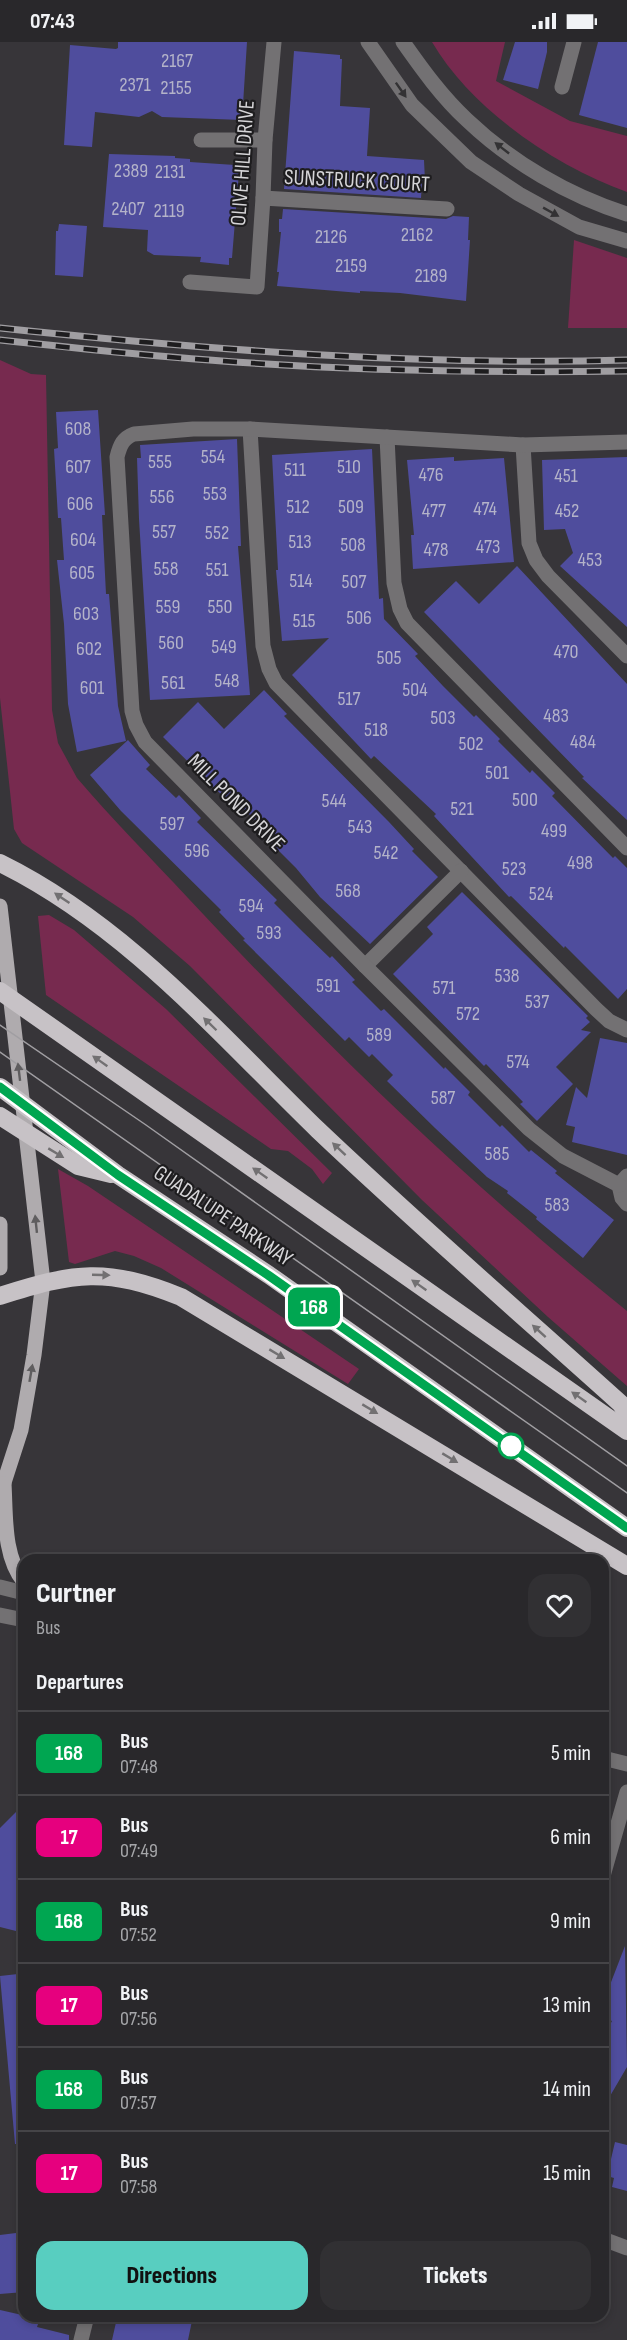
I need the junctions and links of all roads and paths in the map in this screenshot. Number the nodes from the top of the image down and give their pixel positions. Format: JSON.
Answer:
{"nodes":[{"id":1,"x":274,"y":42,"type":"edge"},
{"id":2,"x":368,"y":42,"type":"edge"},
{"id":3,"x":403,"y":42,"type":"edge"},
{"id":4,"x":574,"y":42,"type":"edge"},
{"id":5,"x":562,"y":87,"type":"dead end"},
{"id":6,"x":201,"y":140,"type":"dead end"},
{"id":7,"x":265,"y":140,"type":"junction"},
{"id":8,"x":263,"y":198,"type":"junction"},
{"id":9,"x":447,"y":209,"type":"dead end"},
{"id":10,"x":627,"y":214,"type":"edge"},
{"id":11,"x":627,"y":241,"type":"edge"},
{"id":12,"x":190,"y":282,"type":"dead end"},
{"id":13,"x":250,"y":429,"type":"junction"},
{"id":14,"x":387,"y":437,"type":"junction"},
{"id":15,"x":627,"y":442,"type":"edge"},
{"id":16,"x":524,"y":445,"type":"junction"},
{"id":17,"x":627,"y":656,"type":"edge"},
{"id":18,"x":627,"y":848,"type":"edge"},
{"id":19,"x":0,"y":863,"type":"edge"},
{"id":20,"x":461,"y":871,"type":"junction"},
{"id":21,"x":0,"y":906,"type":"edge"},
{"id":22,"x":365,"y":966,"type":"junction"},
{"id":23,"x":0,"y":991,"type":"edge"},
{"id":24,"x":627,"y":1030,"type":"edge"},
{"id":25,"x":0,"y":1087,"type":"edge"},
{"id":26,"x":0,"y":1116,"type":"edge"},
{"id":27,"x":118,"y":1175,"type":"junction"},
{"id":28,"x":623,"y":1180,"type":"edge"},
{"id":29,"x":627,"y":1204,"type":"edge"},
{"id":30,"x":0,"y":1224,"type":"edge"},
{"id":31,"x":0,"y":1268,"type":"edge"},
{"id":32,"x":43,"y":1282,"type":"junction"},
{"id":33,"x":0,"y":1296,"type":"edge"},
{"id":34,"x":627,"y":1414,"type":"edge"},
{"id":35,"x":627,"y":1431,"type":"edge"},
{"id":36,"x":2,"y":1490,"type":"edge"},
{"id":37,"x":627,"y":1528,"type":"edge"},
{"id":38,"x":607,"y":1554,"type":"edge"},
{"id":39,"x":609,"y":1555,"type":"edge"},
{"id":40,"x":627,"y":1566,"type":"edge"},
{"id":41,"x":18,"y":1573,"type":"edge"},
{"id":42,"x":0,"y":1587,"type":"edge"},
{"id":43,"x":18,"y":1592,"type":"edge"},
{"id":44,"x":0,"y":1615,"type":"edge"},
{"id":45,"x":18,"y":1619,"type":"edge"},
{"id":46,"x":609,"y":1760,"type":"edge"},
{"id":47,"x":627,"y":1764,"type":"edge"},
{"id":48,"x":627,"y":1792,"type":"edge"},
{"id":49,"x":609,"y":1855,"type":"edge"},
{"id":50,"x":609,"y":2241,"type":"edge"},
{"id":51,"x":627,"y":2248,"type":"edge"},
{"id":52,"x":86,"y":2322,"type":"edge"},
{"id":53,"x":81,"y":2340,"type":"edge"}],
"edges":[{"from":1,"to":7,"type":"street","name":"OLIVE HILL DRIVE"},
{"from":2,"to":11,"type":"street","one_way":true},
{"from":10,"to":3,"type":"street","one_way":true},
{"from":4,"to":5,"type":"street"},
{"from":6,"to":7,"type":"street"},
{"from":7,"to":8,"type":"street","name":"OLIVE HILL DRIVE"},
{"from":8,"to":9,"type":"street","name":"SUNSTRUCK COURT"},
{"from":8,"to":12,"type":"street","name":"OLIVE HILL DRIVE"},
{"from":13,"to":14,"type":"street","name":"MILL POND DRIVE"},
{"from":13,"to":20,"type":"street"},
{"from":13,"to":22,"type":"street","name":"MILL POND DRIVE"},
{"from":14,"to":16,"type":"street","name":"MILL POND DRIVE"},
{"from":14,"to":18,"type":"street"},
{"from":15,"to":16,"type":"street","name":"MILL POND DRIVE"},
{"from":16,"to":17,"type":"street"},
{"from":34,"to":19,"type":"highway","one_way":true},
{"from":20,"to":22,"type":"street"},
{"from":20,"to":24,"type":"street"},
{"from":32,"to":21,"type":"main road","one_way":true},
{"from":22,"to":28,"type":"street","name":"MILL POND DRIVE"},
{"from":35,"to":23,"type":"highway","one_way":true},
{"from":25,"to":27,"type":"highway","name":"GUADALUPE PARKWAY"},
{"from":26,"to":27,"type":"highway","one_way":true},
{"from":27,"to":37,"type":"highway","name":"GUADALUPE PARKWAY"},
{"from":28,"to":29,"type":"street","name":"MILL POND DRIVE"},
{"from":30,"to":31,"type":"main road"},
{"from":32,"to":33,"type":"highway"},
{"from":36,"to":32,"type":"main road","one_way":true},
{"from":32,"to":38,"type":"highway","one_way":true},
{"from":36,"to":41,"type":"main road"},
{"from":39,"to":40,"type":"highway","one_way":true},
{"from":42,"to":43,"type":"street"},
{"from":44,"to":45,"type":"street"},
{"from":46,"to":47,"type":"street"},
{"from":48,"to":49,"type":"street"},
{"from":50,"to":51,"type":"street"},
{"from":52,"to":53,"type":"street"}]}
